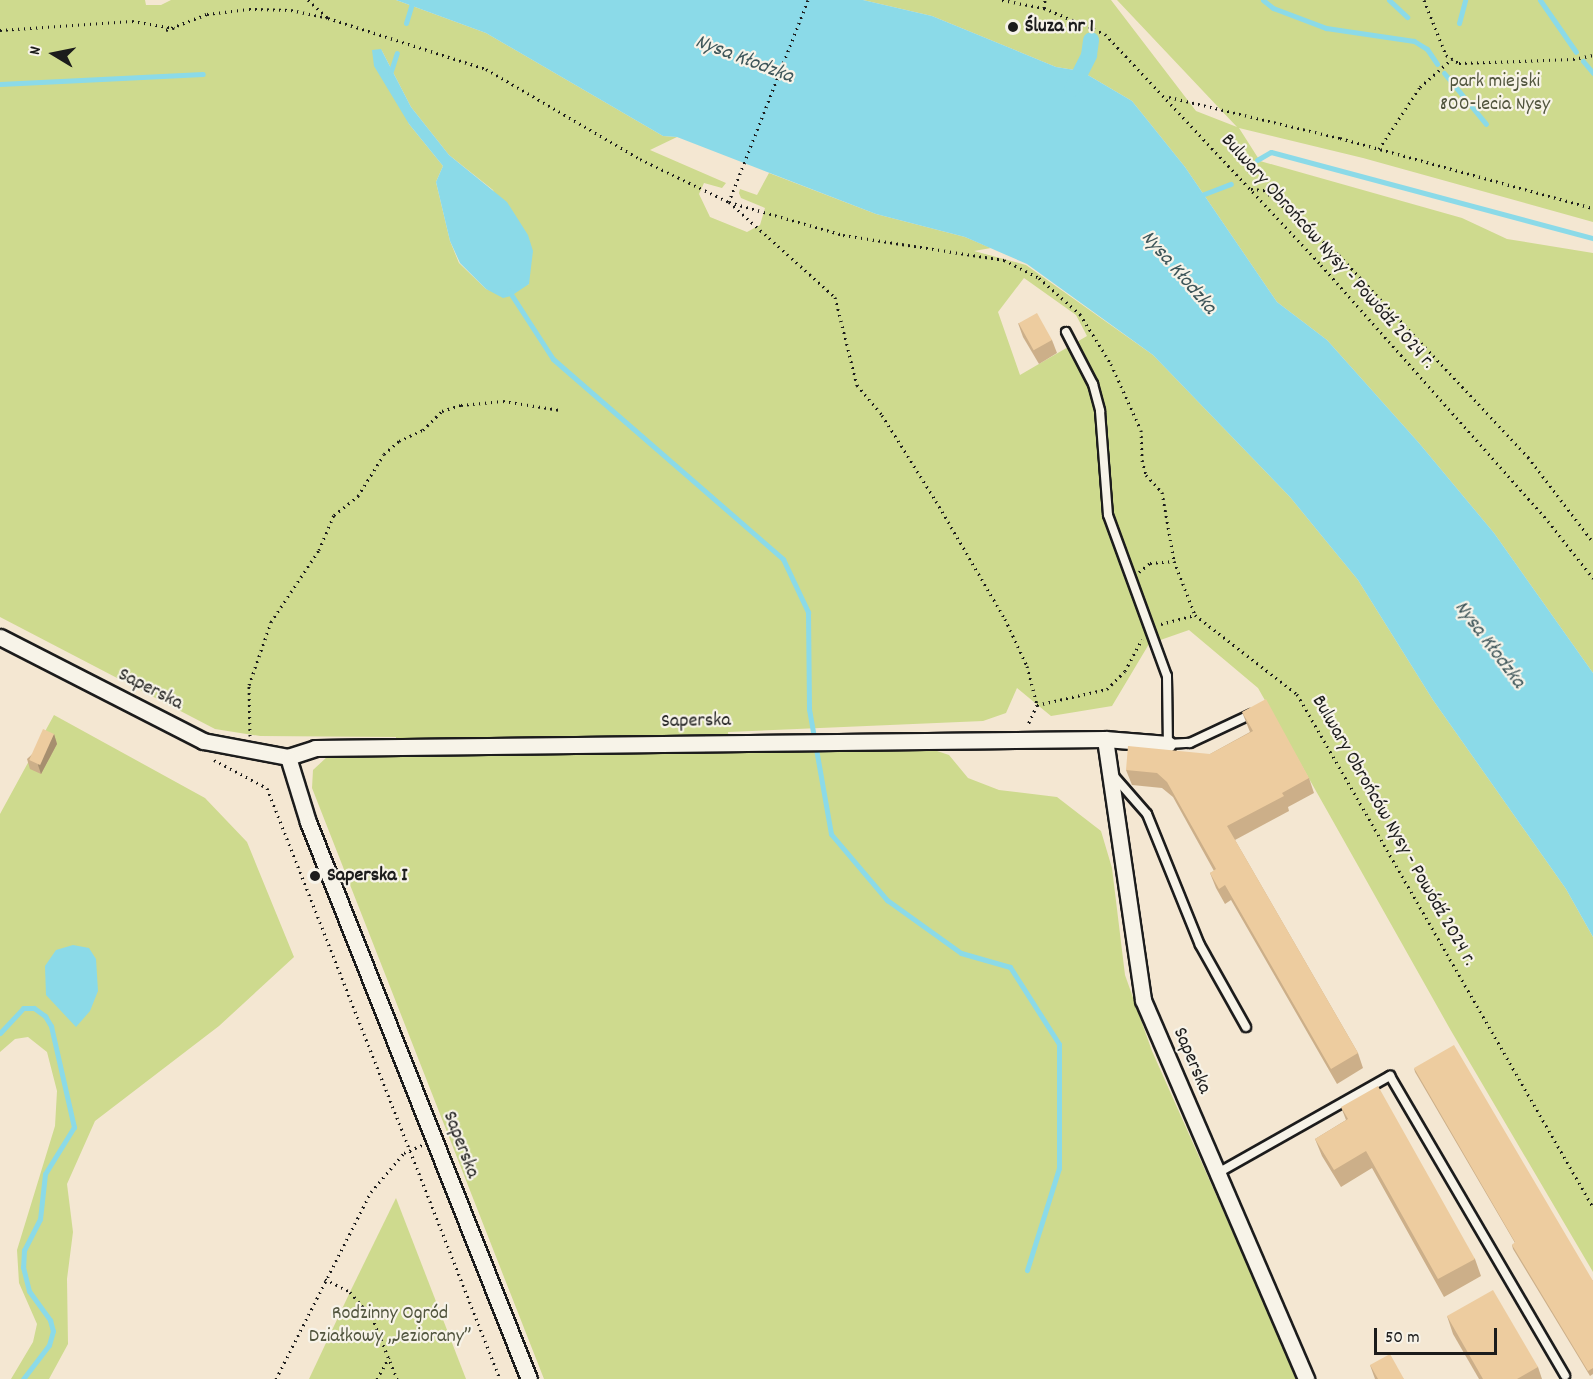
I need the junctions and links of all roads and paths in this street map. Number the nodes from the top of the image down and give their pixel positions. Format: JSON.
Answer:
{"nodes":[{"id":1,"x":308,"y":0,"type":"edge"},
{"id":2,"x":808,"y":0,"type":"edge"},
{"id":3,"x":1002,"y":0,"type":"edge"},
{"id":4,"x":1045,"y":0,"type":"edge"},
{"id":5,"x":1424,"y":0,"type":"edge"},
{"id":6,"x":1044,"y":8,"type":"junction"},
{"id":7,"x":328,"y":18,"type":"junction"},
{"id":8,"x":174,"y":28,"type":"junction"},
{"id":9,"x":0,"y":30,"type":"edge"},
{"id":10,"x":166,"y":30,"type":"dead end"},
{"id":11,"x":1593,"y":55,"type":"edge"},
{"id":12,"x":1452,"y":59,"type":"junction"},
{"id":13,"x":1167,"y":97,"type":"junction"},
{"id":14,"x":1379,"y":149,"type":"junction"},
{"id":15,"x":1249,"y":188,"type":"junction"},
{"id":16,"x":729,"y":202,"type":"junction"},
{"id":17,"x":1593,"y":208,"type":"edge"},
{"id":18,"x":1066,"y":332,"type":"dead end"},
{"id":19,"x":560,"y":410,"type":"dead end"},
{"id":20,"x":1593,"y":542,"type":"edge"},
{"id":21,"x":1174,"y":561,"type":"junction"},
{"id":22,"x":1132,"y":577,"type":"junction"},
{"id":23,"x":1593,"y":578,"type":"edge"},
{"id":24,"x":1195,"y":615,"type":"junction"},
{"id":25,"x":1151,"y":629,"type":"junction"},
{"id":26,"x":0,"y":637,"type":"edge"},
{"id":27,"x":1037,"y":705,"type":"junction"},
{"id":28,"x":1260,"y":710,"type":"edge"},
{"id":29,"x":1105,"y":739,"type":"junction"},
{"id":30,"x":203,"y":741,"type":"junction"},
{"id":31,"x":1024,"y":741,"type":"junction"},
{"id":32,"x":1168,"y":744,"type":"junction"},
{"id":33,"x":249,"y":750,"type":"junction"},
{"id":34,"x":288,"y":758,"type":"junction"},
{"id":35,"x":1110,"y":772,"type":"junction"},
{"id":36,"x":1246,"y":1027,"type":"dead end"},
{"id":37,"x":436,"y":1139,"type":"junction"},
{"id":38,"x":410,"y":1150,"type":"junction"},
{"id":39,"x":1216,"y":1174,"type":"junction"},
{"id":40,"x":1593,"y":1207,"type":"edge"},
{"id":41,"x":325,"y":1279,"type":"junction"},
{"id":42,"x":389,"y":1357,"type":"junction"},
{"id":43,"x":1566,"y":1376,"type":"dead end"},
{"id":44,"x":276,"y":1379,"type":"edge"},
{"id":45,"x":377,"y":1379,"type":"edge"},
{"id":46,"x":397,"y":1379,"type":"edge"},
{"id":47,"x":500,"y":1379,"type":"edge"},
{"id":48,"x":529,"y":1379,"type":"edge"},
{"id":49,"x":1306,"y":1379,"type":"edge"}],
"edges":[{"from":1,"to":7,"type":"path"},
{"from":2,"to":16,"type":"path"},
{"from":3,"to":6,"type":"path","name":"Bulwary Obrońców Nysy - Powódź 2024 r."},
{"from":4,"to":6,"type":"path"},
{"from":5,"to":12,"type":"path"},
{"from":6,"to":13,"type":"path","name":"Bulwary Obrońców Nysy - Powódź 2024 r."},
{"from":7,"to":8,"type":"path"},
{"from":7,"to":16,"type":"path"},
{"from":8,"to":9,"type":"path"},
{"from":8,"to":10,"type":"path"},
{"from":11,"to":12,"type":"path"},
{"from":12,"to":14,"type":"path"},
{"from":13,"to":14,"type":"path"},
{"from":13,"to":15,"type":"path","name":"Bulwary Obrońców Nysy - Powódź 2024 r."},
{"from":14,"to":17,"type":"path"},
{"from":15,"to":20,"type":"path"},
{"from":15,"to":23,"type":"path","name":"Bulwary Obrońców Nysy - Powódź 2024 r."},
{"from":16,"to":21,"type":"path"},
{"from":16,"to":27,"type":"path"},
{"from":18,"to":22,"type":"lane"},
{"from":19,"to":33,"type":"path"},
{"from":21,"to":22,"type":"path"},
{"from":21,"to":24,"type":"path"},
{"from":22,"to":25,"type":"lane"},
{"from":24,"to":25,"type":"path"},
{"from":24,"to":40,"type":"path","name":"Bulwary Obrońców Nysy - Powódź 2024 r."},
{"from":25,"to":27,"type":"path"},
{"from":25,"to":32,"type":"lane"},
{"from":26,"to":30,"type":"street","name":"Saperska"},
{"from":27,"to":31,"type":"path"},
{"from":28,"to":32,"type":"lane"},
{"from":29,"to":31,"type":"street","name":"Saperska"},
{"from":29,"to":32,"type":"street","name":"Saperska"},
{"from":29,"to":35,"type":"street","name":"Saperska"},
{"from":30,"to":33,"type":"street","name":"Saperska"},
{"from":30,"to":38,"type":"path"},
{"from":31,"to":34,"type":"street","name":"Saperska"},
{"from":33,"to":34,"type":"street","name":"Saperska"},
{"from":34,"to":37,"type":"street","name":"Saperska"},
{"from":35,"to":36,"type":"lane"},
{"from":35,"to":39,"type":"street","name":"Saperska"},
{"from":37,"to":38,"type":"path"},
{"from":37,"to":48,"type":"street","name":"Saperska"},
{"from":38,"to":41,"type":"path"},
{"from":38,"to":47,"type":"path"},
{"from":39,"to":43,"type":"lane"},
{"from":39,"to":49,"type":"street","name":"Saperska"},
{"from":41,"to":42,"type":"path"},
{"from":41,"to":44,"type":"path"},
{"from":42,"to":45,"type":"path"},
{"from":42,"to":46,"type":"path"}]}
